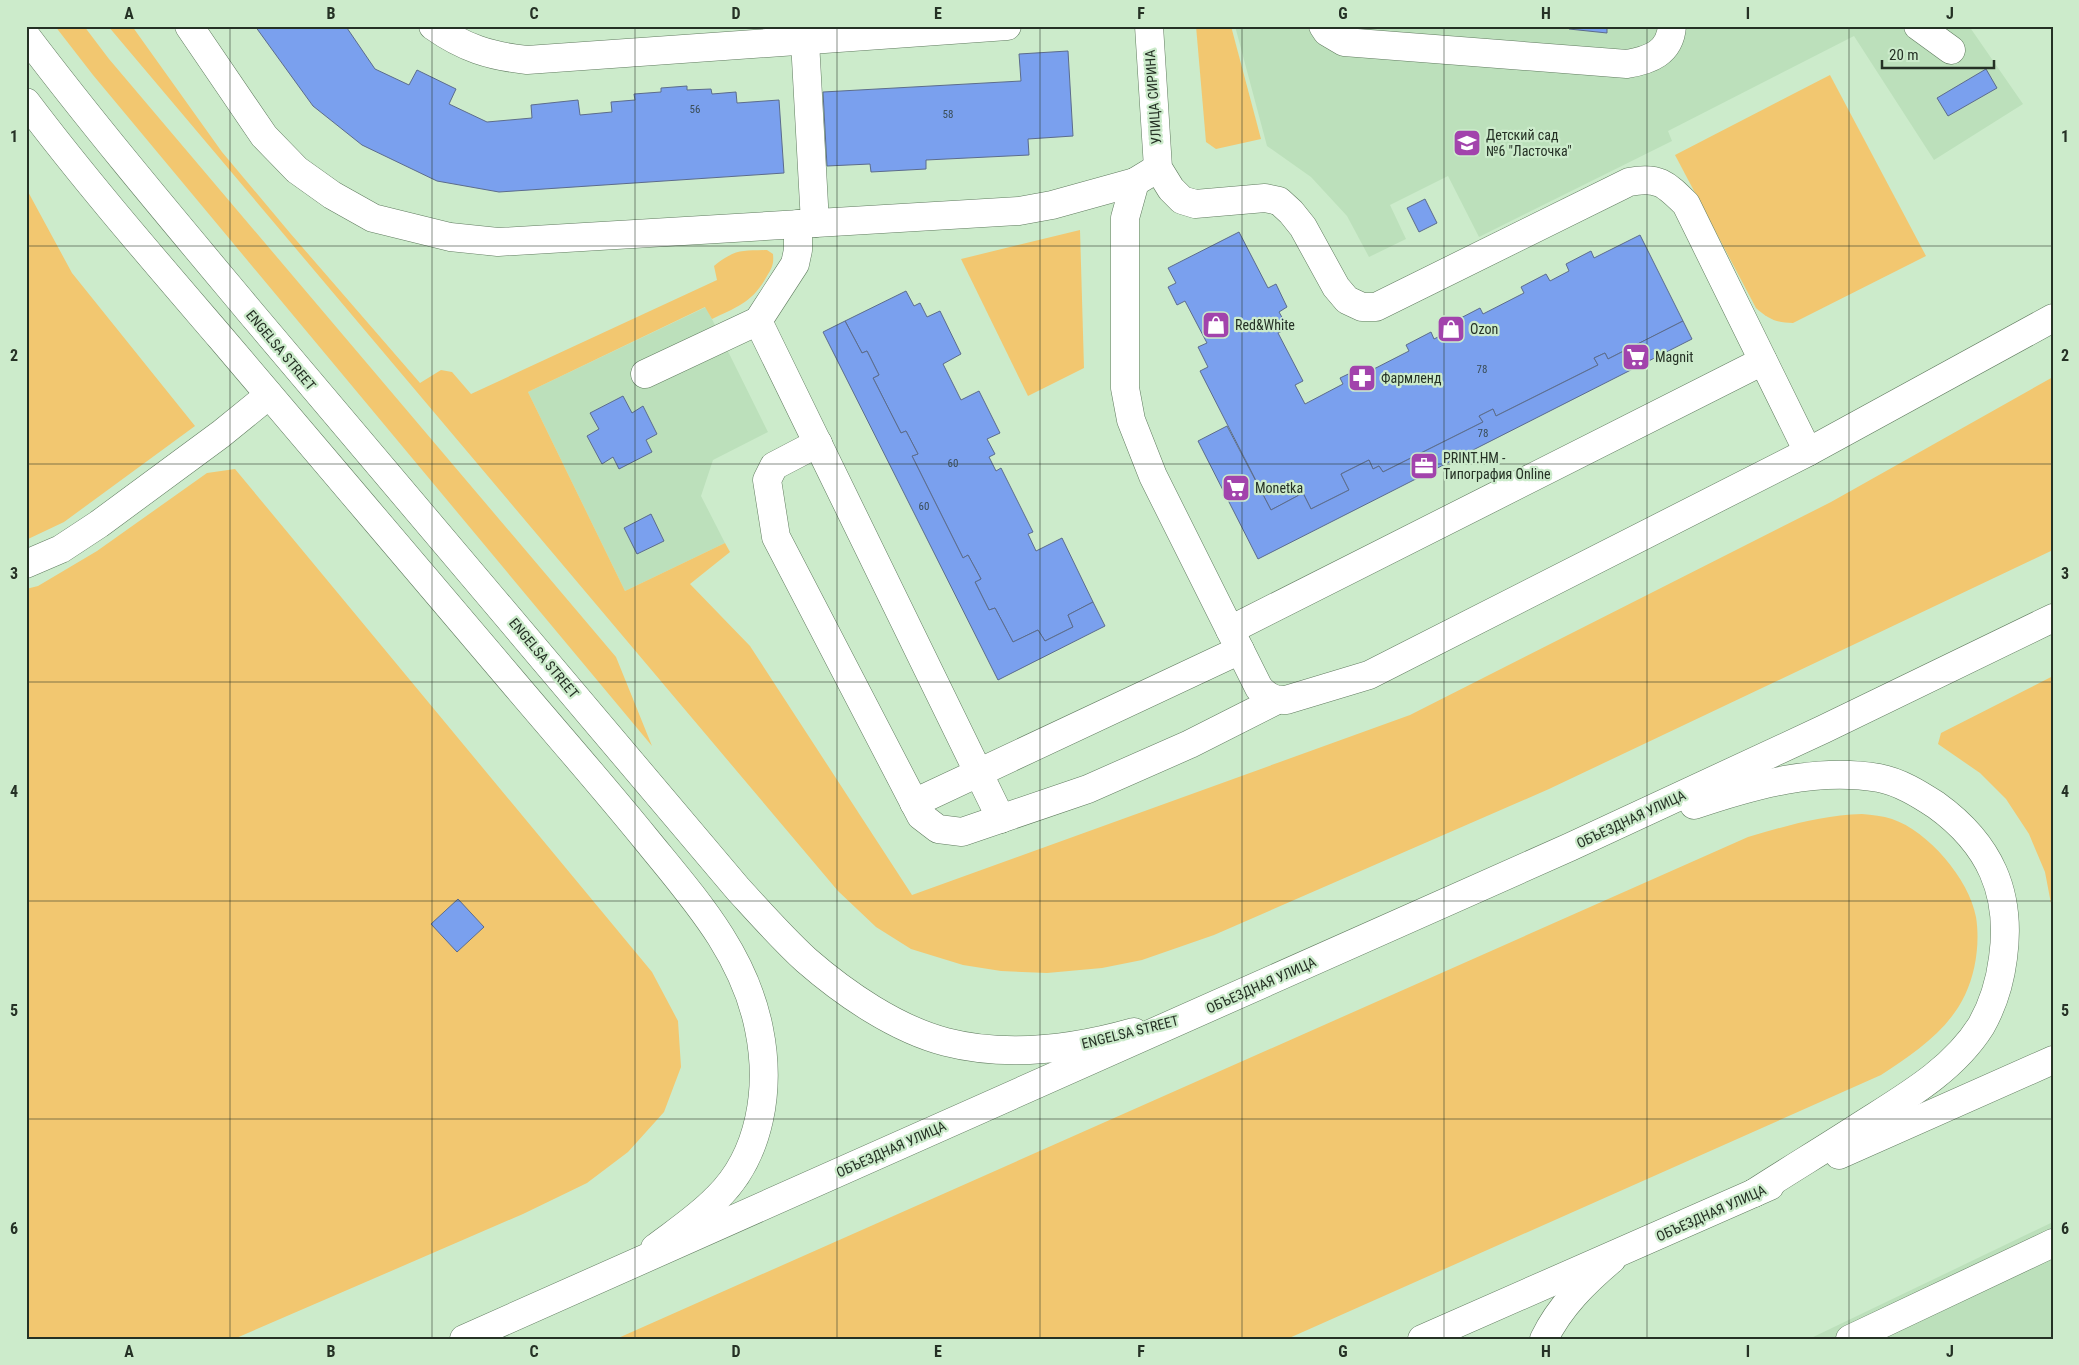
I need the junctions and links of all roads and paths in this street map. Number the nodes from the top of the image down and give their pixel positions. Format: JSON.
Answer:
{"nodes":[{"id":1,"x":189,"y":26,"type":"edge"},
{"id":2,"x":433,"y":26,"type":"edge"},
{"id":3,"x":1007,"y":26,"type":"edge"},
{"id":4,"x":1149,"y":26,"type":"edge"},
{"id":5,"x":1323,"y":26,"type":"edge"},
{"id":6,"x":1672,"y":26,"type":"edge"},
{"id":7,"x":1918,"y":26,"type":"edge"},
{"id":8,"x":26,"y":36,"type":"edge"},
{"id":9,"x":805,"y":41,"type":"junction"},
{"id":10,"x":1951,"y":50,"type":"dead end"},
{"id":11,"x":26,"y":102,"type":"edge"},
{"id":12,"x":1147,"y":175,"type":"junction"},
{"id":13,"x":806,"y":224,"type":"junction"},
{"id":14,"x":2053,"y":318,"type":"edge"},
{"id":15,"x":758,"y":321,"type":"junction"},
{"id":16,"x":1763,"y":361,"type":"junction"},
{"id":17,"x":298,"y":370,"type":"junction"},
{"id":18,"x":645,"y":374,"type":"dead end"},
{"id":19,"x":269,"y":395,"type":"junction"},
{"id":20,"x":818,"y":443,"type":"junction"},
{"id":21,"x":1808,"y":452,"type":"junction"},
{"id":22,"x":26,"y":564,"type":"edge"},
{"id":23,"x":2053,"y":618,"type":"edge"},
{"id":24,"x":1235,"y":640,"type":"junction"},
{"id":25,"x":1277,"y":700,"type":"junction"},
{"id":26,"x":979,"y":772,"type":"junction"},
{"id":27,"x":914,"y":803,"type":"junction"},
{"id":28,"x":1001,"y":819,"type":"junction"},
{"id":29,"x":1570,"y":847,"type":"junction"},
{"id":30,"x":1188,"y":1017,"type":"junction"},
{"id":31,"x":2053,"y":1060,"type":"edge"},
{"id":32,"x":1754,"y":1193,"type":"junction"},
{"id":33,"x":2053,"y":1244,"type":"edge"},
{"id":34,"x":1619,"y":1254,"type":"junction"},
{"id":35,"x":636,"y":1262,"type":"junction"},
{"id":36,"x":1896,"y":1329,"type":"edge"},
{"id":37,"x":464,"y":1339,"type":"edge"},
{"id":38,"x":1422,"y":1339,"type":"edge"},
{"id":39,"x":1544,"y":1339,"type":"edge"},
{"id":40,"x":1850,"y":1339,"type":"edge"}],
"edges":[{"from":1,"to":13,"type":"main road"},
{"from":2,"to":9,"type":"main road"},
{"from":3,"to":9,"type":"main road"},
{"from":4,"to":12,"type":"main road","name":"УЛИЦА СИРИНА"},
{"from":5,"to":6,"type":"main road"},
{"from":7,"to":10,"type":"main road"},
{"from":8,"to":17,"type":"main road","name":"ENGELSA STREET"},
{"from":9,"to":13,"type":"main road"},
{"from":11,"to":19,"type":"main road"},
{"from":12,"to":13,"type":"main road"},
{"from":12,"to":16,"type":"main road"},
{"from":12,"to":24,"type":"main road"},
{"from":13,"to":15,"type":"main road"},
{"from":14,"to":21,"type":"main road"},
{"from":15,"to":18,"type":"main road"},
{"from":15,"to":20,"type":"main road"},
{"from":16,"to":21,"type":"main road"},
{"from":16,"to":24,"type":"main road"},
{"from":17,"to":19,"type":"main road"},
{"from":17,"to":30,"type":"main road","name":"ENGELSA STREET"},
{"from":19,"to":22,"type":"main road"},
{"from":19,"to":35,"type":"main road"},
{"from":20,"to":26,"type":"main road"},
{"from":20,"to":27,"type":"main road"},
{"from":21,"to":25,"type":"main road"},
{"from":23,"to":29,"type":"main road","name":"ОБЪЕЗДНАЯ УЛИЦА"},
{"from":24,"to":25,"type":"main road"},
{"from":24,"to":26,"type":"main road"},
{"from":25,"to":28,"type":"main road"},
{"from":26,"to":27,"type":"main road"},
{"from":26,"to":28,"type":"main road"},
{"from":27,"to":28,"type":"main road"},
{"from":29,"to":30,"type":"main road","name":"ОБЪЕЗДНАЯ УЛИЦА"},
{"from":29,"to":32,"type":"main road"},
{"from":30,"to":35,"type":"main road","name":"ОБЪЕЗДНАЯ УЛИЦА"},
{"from":31,"to":32,"type":"main road","name":"ОБЪЕЗДНАЯ УЛИЦА"},
{"from":32,"to":34,"type":"main road","name":"ОБЪЕЗДНАЯ УЛИЦА"},
{"from":33,"to":36,"type":"main road"},
{"from":34,"to":38,"type":"main road","name":"ОБЪЕЗДНАЯ УЛИЦА"},
{"from":34,"to":39,"type":"main road"},
{"from":35,"to":37,"type":"main road","name":"ОБЪЕЗДНАЯ УЛИЦА"},
{"from":36,"to":40,"type":"main road"}]}
